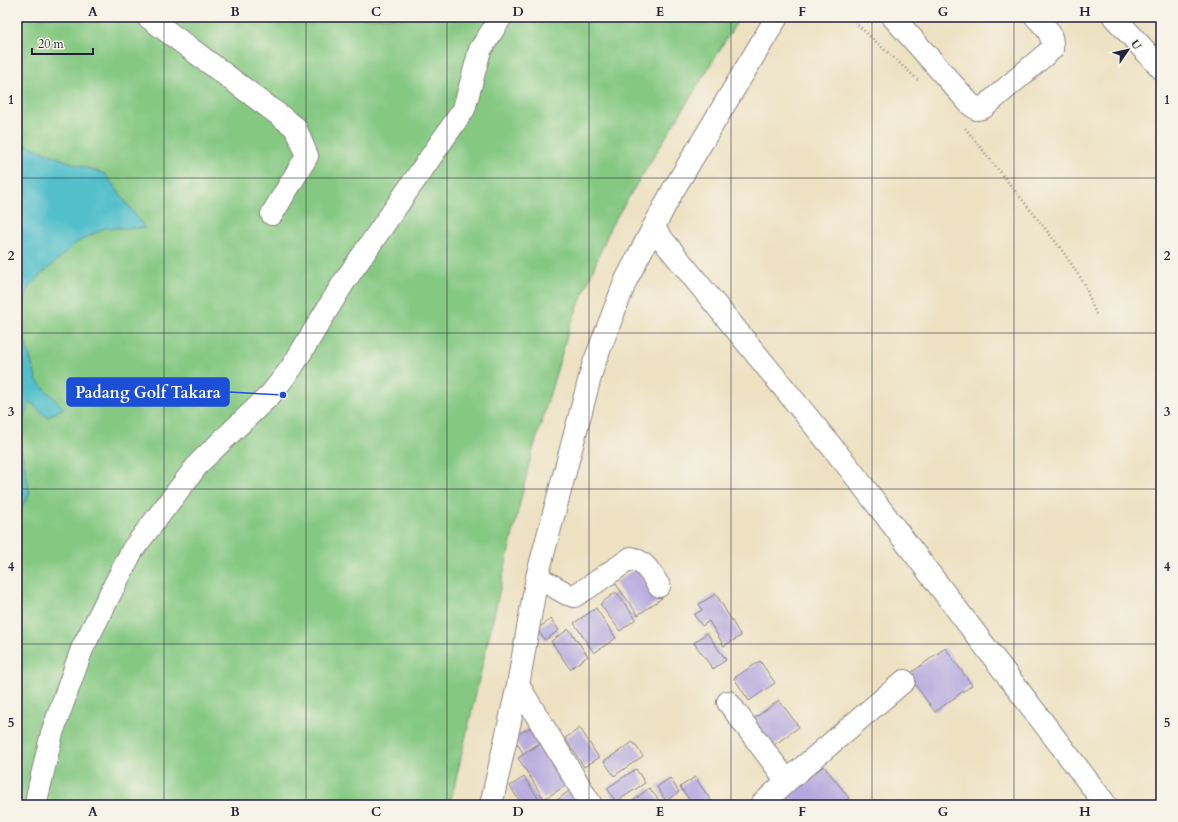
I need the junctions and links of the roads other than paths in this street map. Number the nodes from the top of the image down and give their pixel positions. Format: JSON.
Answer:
{"nodes":[{"id":1,"x":148,"y":17,"type":"edge"},
{"id":2,"x":502,"y":17,"type":"edge"},
{"id":3,"x":777,"y":17,"type":"edge"},
{"id":4,"x":893,"y":17,"type":"edge"},
{"id":5,"x":1036,"y":17,"type":"edge"},
{"id":6,"x":1114,"y":17,"type":"edge"},
{"id":7,"x":1161,"y":68,"type":"edge"},
{"id":8,"x":272,"y":214,"type":"dead end"},
{"id":9,"x":653,"y":228,"type":"junction"},
{"id":10,"x":537,"y":577,"type":"junction"},
{"id":11,"x":659,"y":586,"type":"dead end"},
{"id":12,"x":904,"y":681,"type":"dead end"},
{"id":13,"x":518,"y":685,"type":"junction"},
{"id":14,"x":728,"y":702,"type":"dead end"},
{"id":15,"x":787,"y":781,"type":"junction"},
{"id":16,"x":36,"y":805,"type":"edge"},
{"id":17,"x":491,"y":805,"type":"edge"},
{"id":18,"x":591,"y":805,"type":"edge"},
{"id":19,"x":762,"y":805,"type":"edge"},
{"id":20,"x":1106,"y":805,"type":"edge"}],
"edges":[{"from":1,"to":8,"type":"street"},
{"from":2,"to":16,"type":"street"},
{"from":3,"to":9,"type":"street"},
{"from":4,"to":5,"type":"street"},
{"from":6,"to":7,"type":"street"},
{"from":9,"to":10,"type":"street"},
{"from":9,"to":20,"type":"street"},
{"from":10,"to":11,"type":"street"},
{"from":10,"to":13,"type":"street"},
{"from":12,"to":15,"type":"street"},
{"from":13,"to":17,"type":"street"},
{"from":13,"to":18,"type":"street"},
{"from":14,"to":15,"type":"street"},
{"from":15,"to":19,"type":"street"}]}
